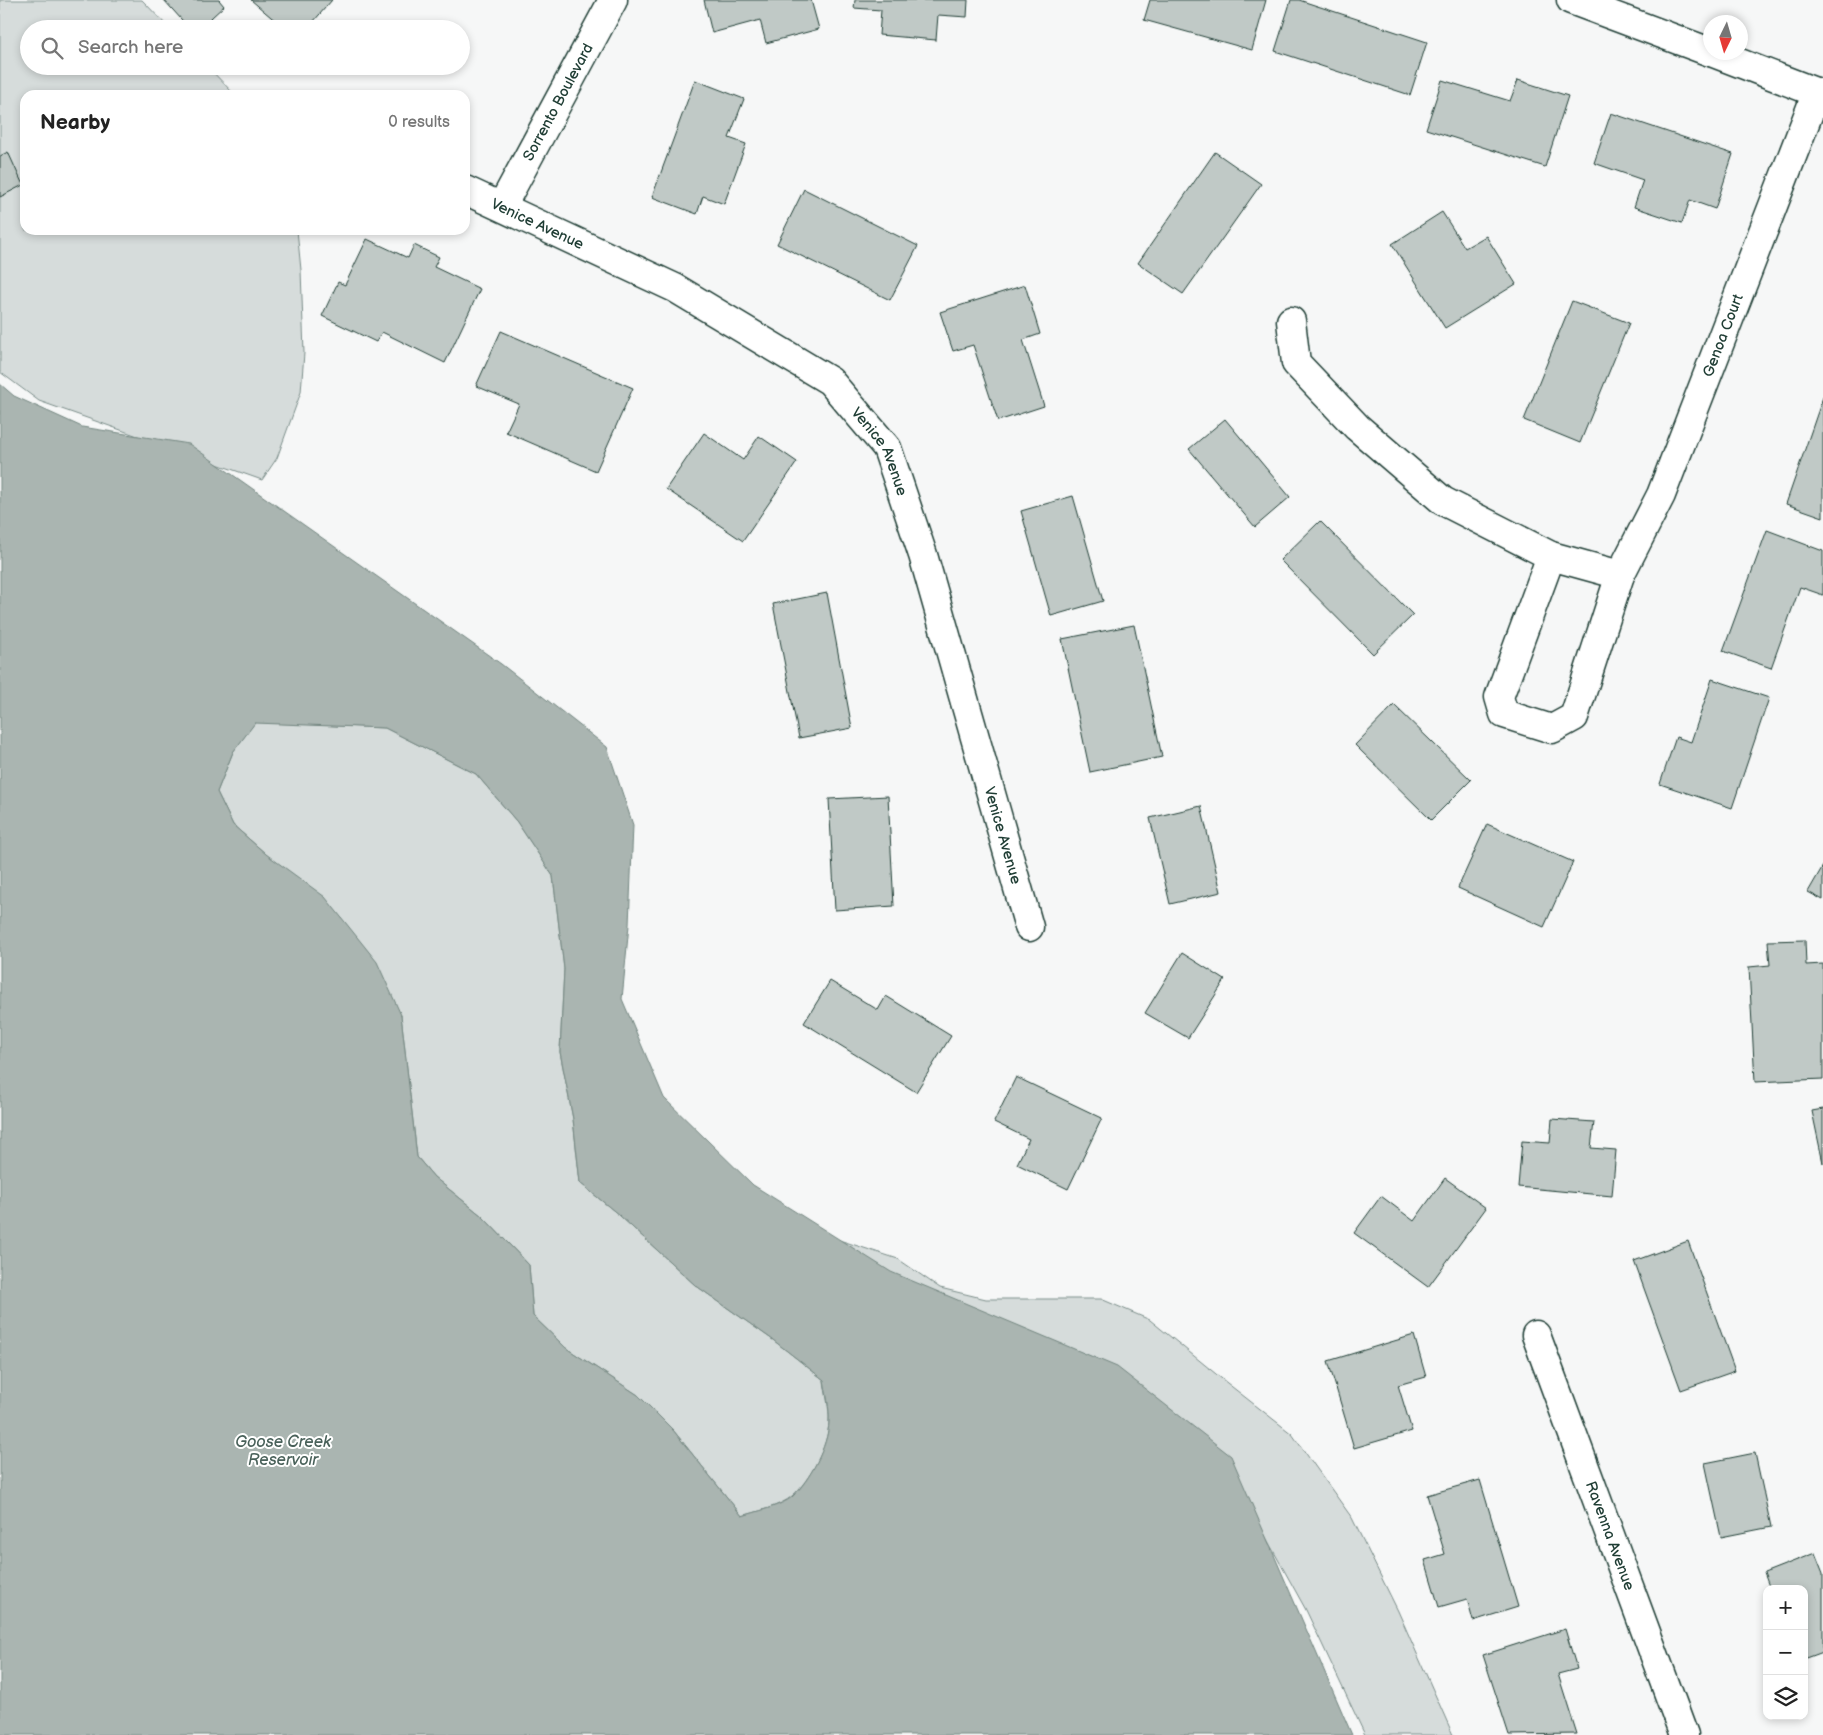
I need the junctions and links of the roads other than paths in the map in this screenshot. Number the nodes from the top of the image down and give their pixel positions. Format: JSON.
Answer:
{"nodes":[{"id":1,"x":613,"y":0,"type":"edge"},
{"id":2,"x":1571,"y":0,"type":"edge"},
{"id":3,"x":1703,"y":49,"type":"edge"},
{"id":4,"x":1732,"y":60,"type":"edge"},
{"id":5,"x":1820,"y":94,"type":"edge"},
{"id":6,"x":470,"y":192,"type":"edge"},
{"id":7,"x":502,"y":206,"type":"junction"},
{"id":8,"x":1291,"y":321,"type":"dead end"},
{"id":9,"x":1551,"y":556,"type":"junction"},
{"id":10,"x":1620,"y":575,"type":"junction"},
{"id":11,"x":1028,"y":927,"type":"dead end"},
{"id":12,"x":1536,"y":1335,"type":"dead end"},
{"id":13,"x":1684,"y":1735,"type":"edge"}],
"edges":[{"from":1,"to":7,"type":"street","name":"Sorrento Boulevard"},
{"from":2,"to":3,"type":"street"},
{"from":4,"to":5,"type":"street"},
{"from":5,"to":10,"type":"street","name":"Genoa Court"},
{"from":6,"to":7,"type":"street","name":"Venice Avenue"},
{"from":7,"to":11,"type":"street","name":"Venice Avenue"},
{"from":8,"to":9,"type":"street"},
{"from":9,"to":10,"type":"street"},
{"from":9,"to":10,"type":"street","name":"Genoa Court"},
{"from":12,"to":13,"type":"street","name":"Ravenna Avenue"}]}
